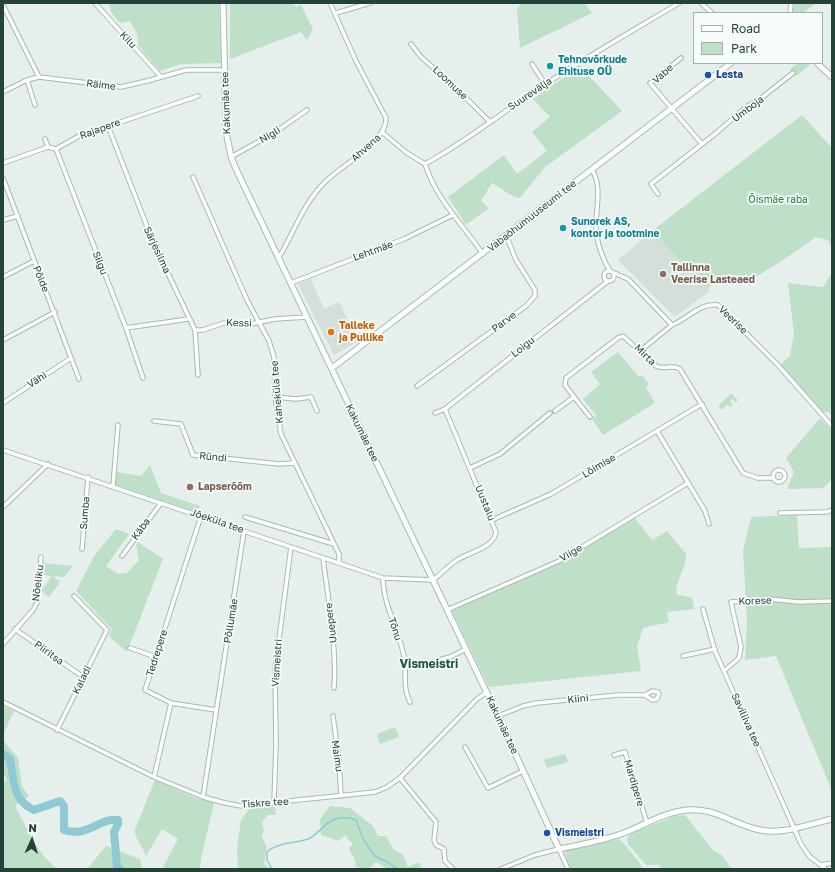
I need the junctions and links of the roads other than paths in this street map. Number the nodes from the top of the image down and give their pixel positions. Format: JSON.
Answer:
{"nodes":[{"id":1,"x":95,"y":3,"type":"edge"},
{"id":2,"x":223,"y":3,"type":"edge"},
{"id":3,"x":330,"y":3,"type":"edge"},
{"id":4,"x":367,"y":3,"type":"edge"},
{"id":5,"x":679,"y":3,"type":"edge"},
{"id":6,"x":700,"y":3,"type":"edge"},
{"id":7,"x":3,"y":5,"type":"edge"},
{"id":8,"x":711,"y":12,"type":"edge"},
{"id":9,"x":336,"y":13,"type":"junction"},
{"id":10,"x":411,"y":44,"type":"dead end"},
{"id":11,"x":681,"y":58,"type":"dead end"},
{"id":12,"x":532,"y":64,"type":"dead end"},
{"id":13,"x":730,"y":64,"type":"edge"},
{"id":14,"x":818,"y":64,"type":"edge"},
{"id":15,"x":224,"y":70,"type":"junction"},
{"id":16,"x":793,"y":73,"type":"dead end"},
{"id":17,"x":39,"y":77,"type":"junction"},
{"id":18,"x":161,"y":77,"type":"junction"},
{"id":19,"x":832,"y":77,"type":"edge"},
{"id":20,"x":27,"y":80,"type":"junction"},
{"id":21,"x":544,"y":84,"type":"junction"},
{"id":22,"x":3,"y":92,"type":"edge"},
{"id":23,"x":198,"y":96,"type":"dead end"},
{"id":24,"x":35,"y":105,"type":"dead end"},
{"id":25,"x":672,"y":108,"type":"junction"},
{"id":26,"x":307,"y":110,"type":"dead end"},
{"id":27,"x":489,"y":121,"type":"junction"},
{"id":28,"x":108,"y":126,"type":"junction"},
{"id":29,"x":383,"y":133,"type":"junction"},
{"id":30,"x":44,"y":139,"type":"dead end"},
{"id":31,"x":702,"y":144,"type":"junction"},
{"id":32,"x":48,"y":147,"type":"junction"},
{"id":33,"x":56,"y":149,"type":"junction"},
{"id":34,"x":231,"y":157,"type":"junction"},
{"id":35,"x":3,"y":163,"type":"edge"},
{"id":36,"x":425,"y":164,"type":"junction"},
{"id":37,"x":592,"y":170,"type":"junction"},
{"id":38,"x":193,"y":177,"type":"dead end"},
{"id":39,"x":3,"y":178,"type":"edge"},
{"id":40,"x":658,"y":194,"type":"dead end"},
{"id":41,"x":453,"y":215,"type":"junction"},
{"id":42,"x":18,"y":216,"type":"junction"},
{"id":43,"x":3,"y":220,"type":"edge"},
{"id":44,"x":506,"y":235,"type":"junction"},
{"id":45,"x":483,"y":254,"type":"junction"},
{"id":46,"x":278,"y":256,"type":"junction"},
{"id":47,"x":34,"y":260,"type":"junction"},
{"id":48,"x":606,"y":265,"type":"junction"},
{"id":49,"x":611,"y":272,"type":"junction"},
{"id":50,"x":604,"y":273,"type":"junction"},
{"id":51,"x":620,"y":275,"type":"junction"},
{"id":52,"x":3,"y":277,"type":"edge"},
{"id":53,"x":604,"y":278,"type":"junction"},
{"id":54,"x":613,"y":279,"type":"junction"},
{"id":55,"x":608,"y":281,"type":"junction"},
{"id":56,"x":291,"y":282,"type":"junction"},
{"id":57,"x":601,"y":285,"type":"junction"},
{"id":58,"x":55,"y":312,"type":"junction"},
{"id":59,"x":308,"y":318,"type":"junction"},
{"id":60,"x":188,"y":319,"type":"junction"},
{"id":61,"x":260,"y":324,"type":"junction"},
{"id":62,"x":672,"y":325,"type":"junction"},
{"id":63,"x":126,"y":328,"type":"junction"},
{"id":64,"x":195,"y":330,"type":"junction"},
{"id":65,"x":3,"y":340,"type":"edge"},
{"id":66,"x":640,"y":351,"type":"junction"},
{"id":67,"x":72,"y":358,"type":"junction"},
{"id":68,"x":332,"y":368,"type":"junction"},
{"id":69,"x":198,"y":375,"type":"dead end"},
{"id":70,"x":143,"y":378,"type":"dead end"},
{"id":71,"x":79,"y":379,"type":"dead end"},
{"id":72,"x":417,"y":386,"type":"dead end"},
{"id":73,"x":275,"y":397,"type":"junction"},
{"id":74,"x":574,"y":397,"type":"junction"},
{"id":75,"x":3,"y":402,"type":"edge"},
{"id":76,"x":702,"y":404,"type":"junction"},
{"id":77,"x":445,"y":409,"type":"junction"},
{"id":78,"x":317,"y":411,"type":"dead end"},
{"id":79,"x":555,"y":411,"type":"dead end"},
{"id":80,"x":434,"y":413,"type":"dead end"},
{"id":81,"x":550,"y":413,"type":"dead end"},
{"id":82,"x":590,"y":417,"type":"dead end"},
{"id":83,"x":154,"y":421,"type":"dead end"},
{"id":84,"x":118,"y":425,"type":"dead end"},
{"id":85,"x":832,"y":426,"type":"edge"},
{"id":86,"x":658,"y":431,"type":"junction"},
{"id":87,"x":3,"y":450,"type":"edge"},
{"id":88,"x":295,"y":463,"type":"junction"},
{"id":89,"x":48,"y":464,"type":"junction"},
{"id":90,"x":470,"y":468,"type":"junction"},
{"id":91,"x":88,"y":477,"type":"junction"},
{"id":92,"x":773,"y":478,"type":"dead end"},
{"id":93,"x":688,"y":483,"type":"junction"},
{"id":94,"x":113,"y":486,"type":"junction"},
{"id":95,"x":160,"y":502,"type":"junction"},
{"id":96,"x":3,"y":507,"type":"edge"},
{"id":97,"x":832,"y":510,"type":"edge"},
{"id":98,"x":780,"y":513,"type":"dead end"},
{"id":99,"x":200,"y":516,"type":"junction"},
{"id":100,"x":245,"y":517,"type":"dead end"},
{"id":101,"x":492,"y":520,"type":"junction"},
{"id":102,"x":709,"y":524,"type":"dead end"},
{"id":103,"x":244,"y":531,"type":"junction"},
{"id":104,"x":334,"y":544,"type":"junction"},
{"id":105,"x":292,"y":547,"type":"junction"},
{"id":106,"x":82,"y":549,"type":"dead end"},
{"id":107,"x":122,"y":556,"type":"dead end"},
{"id":108,"x":41,"y":557,"type":"dead end"},
{"id":109,"x":324,"y":558,"type":"junction"},
{"id":110,"x":339,"y":563,"type":"junction"},
{"id":111,"x":383,"y":578,"type":"junction"},
{"id":112,"x":433,"y":580,"type":"junction"},
{"id":113,"x":74,"y":596,"type":"dead end"},
{"id":114,"x":832,"y":601,"type":"edge"},
{"id":115,"x":703,"y":609,"type":"dead end"},
{"id":116,"x":447,"y":610,"type":"junction"},
{"id":117,"x":15,"y":629,"type":"junction"},
{"id":118,"x":3,"y":644,"type":"edge"},
{"id":119,"x":130,"y":648,"type":"dead end"},
{"id":120,"x":466,"y":649,"type":"junction"},
{"id":121,"x":715,"y":649,"type":"junction"},
{"id":122,"x":683,"y":656,"type":"dead end"},
{"id":123,"x":156,"y":657,"type":"junction"},
{"id":124,"x":418,"y":666,"type":"dead end"},
{"id":125,"x":724,"y":671,"type":"junction"},
{"id":126,"x":83,"y":677,"type":"junction"},
{"id":127,"x":334,"y":688,"type":"dead end"},
{"id":128,"x":486,"y":692,"type":"junction"},
{"id":129,"x":645,"y":695,"type":"junction"},
{"id":130,"x":3,"y":702,"type":"edge"},
{"id":131,"x":410,"y":702,"type":"dead end"},
{"id":132,"x":171,"y":703,"type":"junction"},
{"id":133,"x":216,"y":710,"type":"junction"},
{"id":134,"x":333,"y":716,"type":"dead end"},
{"id":135,"x":498,"y":716,"type":"junction"},
{"id":136,"x":58,"y":730,"type":"junction"},
{"id":137,"x":465,"y":747,"type":"dead end"},
{"id":138,"x":614,"y":755,"type":"dead end"},
{"id":139,"x":523,"y":771,"type":"junction"},
{"id":140,"x":154,"y":777,"type":"junction"},
{"id":141,"x":400,"y":778,"type":"junction"},
{"id":142,"x":341,"y":796,"type":"junction"},
{"id":143,"x":203,"y":797,"type":"junction"},
{"id":144,"x":274,"y":803,"type":"junction"},
{"id":145,"x":832,"y":819,"type":"edge"},
{"id":146,"x":647,"y":823,"type":"junction"},
{"id":147,"x":794,"y":829,"type":"junction"},
{"id":148,"x":559,"y":849,"type":"junction"},
{"id":149,"x":832,"y":863,"type":"edge"},
{"id":150,"x":821,"y":865,"type":"junction"},
{"id":151,"x":453,"y":869,"type":"edge"},
{"id":152,"x":501,"y":869,"type":"edge"},
{"id":153,"x":568,"y":869,"type":"edge"},
{"id":154,"x":826,"y":869,"type":"edge"}],
"edges":[{"from":1,"to":18,"type":"street","name":"Kilu"},
{"from":2,"to":15,"type":"street","name":"Kakumäe tee"},
{"from":3,"to":9,"type":"street","name":"Ahvena"},
{"from":4,"to":9,"type":"street"},
{"from":5,"to":21,"type":"street","name":"Suurevälja"},
{"from":6,"to":8,"type":"street"},
{"from":7,"to":17,"type":"street"},
{"from":9,"to":29,"type":"street","name":"Ahvena"},
{"from":10,"to":27,"type":"street","name":"Loomuse"},
{"from":11,"to":25,"type":"street","name":"Vabe"},
{"from":12,"to":21,"type":"street"},
{"from":13,"to":25,"type":"street","name":"Vabaõhumuuseumi tee"},
{"from":14,"to":19,"type":"street"},
{"from":15,"to":18,"type":"street","name":"Räime"},
{"from":15,"to":34,"type":"street","name":"Kakumäe tee"},
{"from":16,"to":31,"type":"street","name":"Umboja"},
{"from":17,"to":18,"type":"street","name":"Räime"},
{"from":17,"to":20,"type":"street","name":"Räime"},
{"from":20,"to":22,"type":"street","name":"Räime"},
{"from":20,"to":24,"type":"street"},
{"from":21,"to":27,"type":"street","name":"Suurevälja"},
{"from":23,"to":28,"type":"street","name":"Rajapere"},
{"from":25,"to":31,"type":"street"},
{"from":25,"to":37,"type":"street","name":"Vabaõhumuuseumi tee"},
{"from":26,"to":34,"type":"street","name":"Nigli"},
{"from":27,"to":36,"type":"street","name":"Suurevälja"},
{"from":28,"to":33,"type":"street","name":"Rajapere"},
{"from":28,"to":60,"type":"street","name":"Särjesilma"},
{"from":29,"to":36,"type":"street"},
{"from":29,"to":46,"type":"street","name":"Ahvena"},
{"from":30,"to":32,"type":"street"},
{"from":31,"to":40,"type":"street","name":"Umboja"},
{"from":32,"to":33,"type":"street"},
{"from":32,"to":35,"type":"street"},
{"from":33,"to":63,"type":"street","name":"Silgu"},
{"from":34,"to":46,"type":"street","name":"Kakumäe tee"},
{"from":36,"to":41,"type":"street"},
{"from":37,"to":44,"type":"street","name":"Vabaõhumuuseumi tee"},
{"from":37,"to":48,"type":"street"},
{"from":38,"to":61,"type":"street","name":"Kaheküla tee"},
{"from":39,"to":42,"type":"street","name":"Põlde"},
{"from":41,"to":45,"type":"street"},
{"from":41,"to":56,"type":"street","name":"Lehtmäe"},
{"from":42,"to":43,"type":"street"},
{"from":42,"to":47,"type":"street","name":"Põlde"},
{"from":44,"to":45,"type":"street","name":"Vabaõhumuuseumi tee"},
{"from":44,"to":72,"type":"street","name":"Parve"},
{"from":45,"to":68,"type":"street","name":"Vabaõhumuuseumi tee"},
{"from":46,"to":56,"type":"street","name":"Kakumäe tee"},
{"from":47,"to":52,"type":"street"},
{"from":47,"to":58,"type":"street","name":"Põlde"},
{"from":48,"to":49,"type":"street"},
{"from":48,"to":50,"type":"street"},
{"from":49,"to":50,"type":"street"},
{"from":49,"to":51,"type":"street"},
{"from":49,"to":54,"type":"street"},
{"from":50,"to":53,"type":"street"},
{"from":51,"to":54,"type":"street"},
{"from":51,"to":62,"type":"street"},
{"from":53,"to":55,"type":"street"},
{"from":53,"to":57,"type":"street","name":"Loigu"},
{"from":54,"to":55,"type":"street","name":"Loigu"},
{"from":55,"to":57,"type":"street","name":"Loigu"},
{"from":56,"to":59,"type":"street","name":"Kakumäe tee"},
{"from":57,"to":77,"type":"street","name":"Loigu"},
{"from":58,"to":65,"type":"street"},
{"from":58,"to":67,"type":"street","name":"Põlde"},
{"from":59,"to":61,"type":"street","name":"Kessi"},
{"from":59,"to":68,"type":"street","name":"Kakumäe tee"},
{"from":60,"to":63,"type":"street"},
{"from":60,"to":64,"type":"street","name":"Särjesilma"},
{"from":61,"to":64,"type":"street","name":"Kessi"},
{"from":61,"to":73,"type":"street","name":"Kaheküla tee"},
{"from":62,"to":66,"type":"street"},
{"from":62,"to":85,"type":"street","name":"Veerise"},
{"from":63,"to":70,"type":"street","name":"Silgu"},
{"from":64,"to":69,"type":"street","name":"Särjesilma"},
{"from":66,"to":74,"type":"street","name":"Mirta"},
{"from":66,"to":76,"type":"street","name":"Mirta"},
{"from":67,"to":71,"type":"street","name":"Põlde"},
{"from":67,"to":75,"type":"street","name":"Vähi"},
{"from":68,"to":112,"type":"street","name":"Kakumäe tee"},
{"from":73,"to":78,"type":"street"},
{"from":73,"to":88,"type":"street","name":"Kaheküla tee"},
{"from":74,"to":79,"type":"street"},
{"from":74,"to":82,"type":"street"},
{"from":76,"to":86,"type":"street","name":"Lõimise"},
{"from":76,"to":92,"type":"street","name":"Mirta"},
{"from":77,"to":80,"type":"street"},
{"from":77,"to":90,"type":"street","name":"Uustalu"},
{"from":81,"to":90,"type":"street"},
{"from":83,"to":88,"type":"street","name":"Ründi"},
{"from":84,"to":94,"type":"street"},
{"from":86,"to":93,"type":"street"},
{"from":86,"to":101,"type":"street","name":"Lõimise"},
{"from":87,"to":89,"type":"street","name":"Jõeküla tee"},
{"from":88,"to":104,"type":"street","name":"Kaheküla tee"},
{"from":89,"to":91,"type":"street","name":"Jõeküla tee"},
{"from":89,"to":96,"type":"street"},
{"from":90,"to":101,"type":"street","name":"Uustalu"},
{"from":91,"to":94,"type":"street","name":"Jõeküla tee"},
{"from":91,"to":106,"type":"street","name":"Sumba"},
{"from":93,"to":102,"type":"street"},
{"from":93,"to":116,"type":"street","name":"Viige"},
{"from":94,"to":95,"type":"street","name":"Jõeküla tee"},
{"from":95,"to":99,"type":"street","name":"Jõeküla tee"},
{"from":95,"to":107,"type":"street","name":"Käba"},
{"from":97,"to":98,"type":"street"},
{"from":99,"to":103,"type":"street","name":"Jõeküla tee"},
{"from":99,"to":123,"type":"street","name":"Tedrepere"},
{"from":100,"to":104,"type":"street"},
{"from":101,"to":112,"type":"street","name":"Uustalu"},
{"from":103,"to":105,"type":"street","name":"Jõeküla tee"},
{"from":103,"to":133,"type":"street","name":"Põllumäe"},
{"from":104,"to":110,"type":"street","name":"Kaheküla tee"},
{"from":105,"to":109,"type":"street","name":"Jõeküla tee"},
{"from":105,"to":144,"type":"street","name":"Vismeistri"},
{"from":108,"to":117,"type":"street","name":"Nõeliku"},
{"from":109,"to":110,"type":"street","name":"Jõeküla tee"},
{"from":109,"to":127,"type":"street","name":"Uuepere"},
{"from":110,"to":111,"type":"street","name":"Jõeküla tee"},
{"from":111,"to":112,"type":"street","name":"Jõeküla tee"},
{"from":111,"to":131,"type":"street","name":"Tõnu"},
{"from":112,"to":116,"type":"street","name":"Kakumäe tee"},
{"from":113,"to":126,"type":"street","name":"Kaladi"},
{"from":114,"to":125,"type":"street","name":"Korese"},
{"from":115,"to":121,"type":"street","name":"Saviliiva tee"},
{"from":116,"to":120,"type":"street","name":"Kakumäe tee"},
{"from":117,"to":118,"type":"street","name":"Nõeliku"},
{"from":117,"to":126,"type":"street","name":"Piiritsa"},
{"from":119,"to":123,"type":"street"},
{"from":120,"to":124,"type":"street"},
{"from":120,"to":128,"type":"street","name":"Kakumäe tee"},
{"from":121,"to":122,"type":"street"},
{"from":121,"to":125,"type":"street","name":"Saviliiva tee"},
{"from":123,"to":132,"type":"street","name":"Tedrepere"},
{"from":125,"to":147,"type":"street","name":"Saviliiva tee"},
{"from":126,"to":136,"type":"street","name":"Kaladi"},
{"from":128,"to":135,"type":"street","name":"Kakumäe tee"},
{"from":128,"to":141,"type":"street","name":"Tiskre tee"},
{"from":129,"to":129,"type":"street","name":"Kiini"},
{"from":129,"to":135,"type":"street","name":"Kiini"},
{"from":130,"to":136,"type":"street","name":"Tiskre tee"},
{"from":132,"to":133,"type":"street"},
{"from":132,"to":140,"type":"street"},
{"from":133,"to":143,"type":"street","name":"Põllumäe"},
{"from":134,"to":142,"type":"street","name":"Maimu"},
{"from":135,"to":139,"type":"street","name":"Kakumäe tee"},
{"from":136,"to":140,"type":"street","name":"Tiskre tee"},
{"from":137,"to":139,"type":"street"},
{"from":138,"to":146,"type":"street","name":"Mardipere"},
{"from":139,"to":148,"type":"street","name":"Kakumäe tee"},
{"from":140,"to":143,"type":"street","name":"Tiskre tee"},
{"from":141,"to":142,"type":"street","name":"Tiskre tee"},
{"from":141,"to":151,"type":"street"},
{"from":142,"to":144,"type":"street","name":"Tiskre tee"},
{"from":143,"to":144,"type":"street","name":"Tiskre tee"},
{"from":145,"to":147,"type":"street"},
{"from":146,"to":147,"type":"street"},
{"from":146,"to":148,"type":"street"},
{"from":147,"to":150,"type":"street","name":"Saviliiva tee"},
{"from":148,"to":152,"type":"street"},
{"from":148,"to":153,"type":"street"},
{"from":149,"to":150,"type":"street"},
{"from":150,"to":154,"type":"street","name":"Saviliiva tee"}]}
